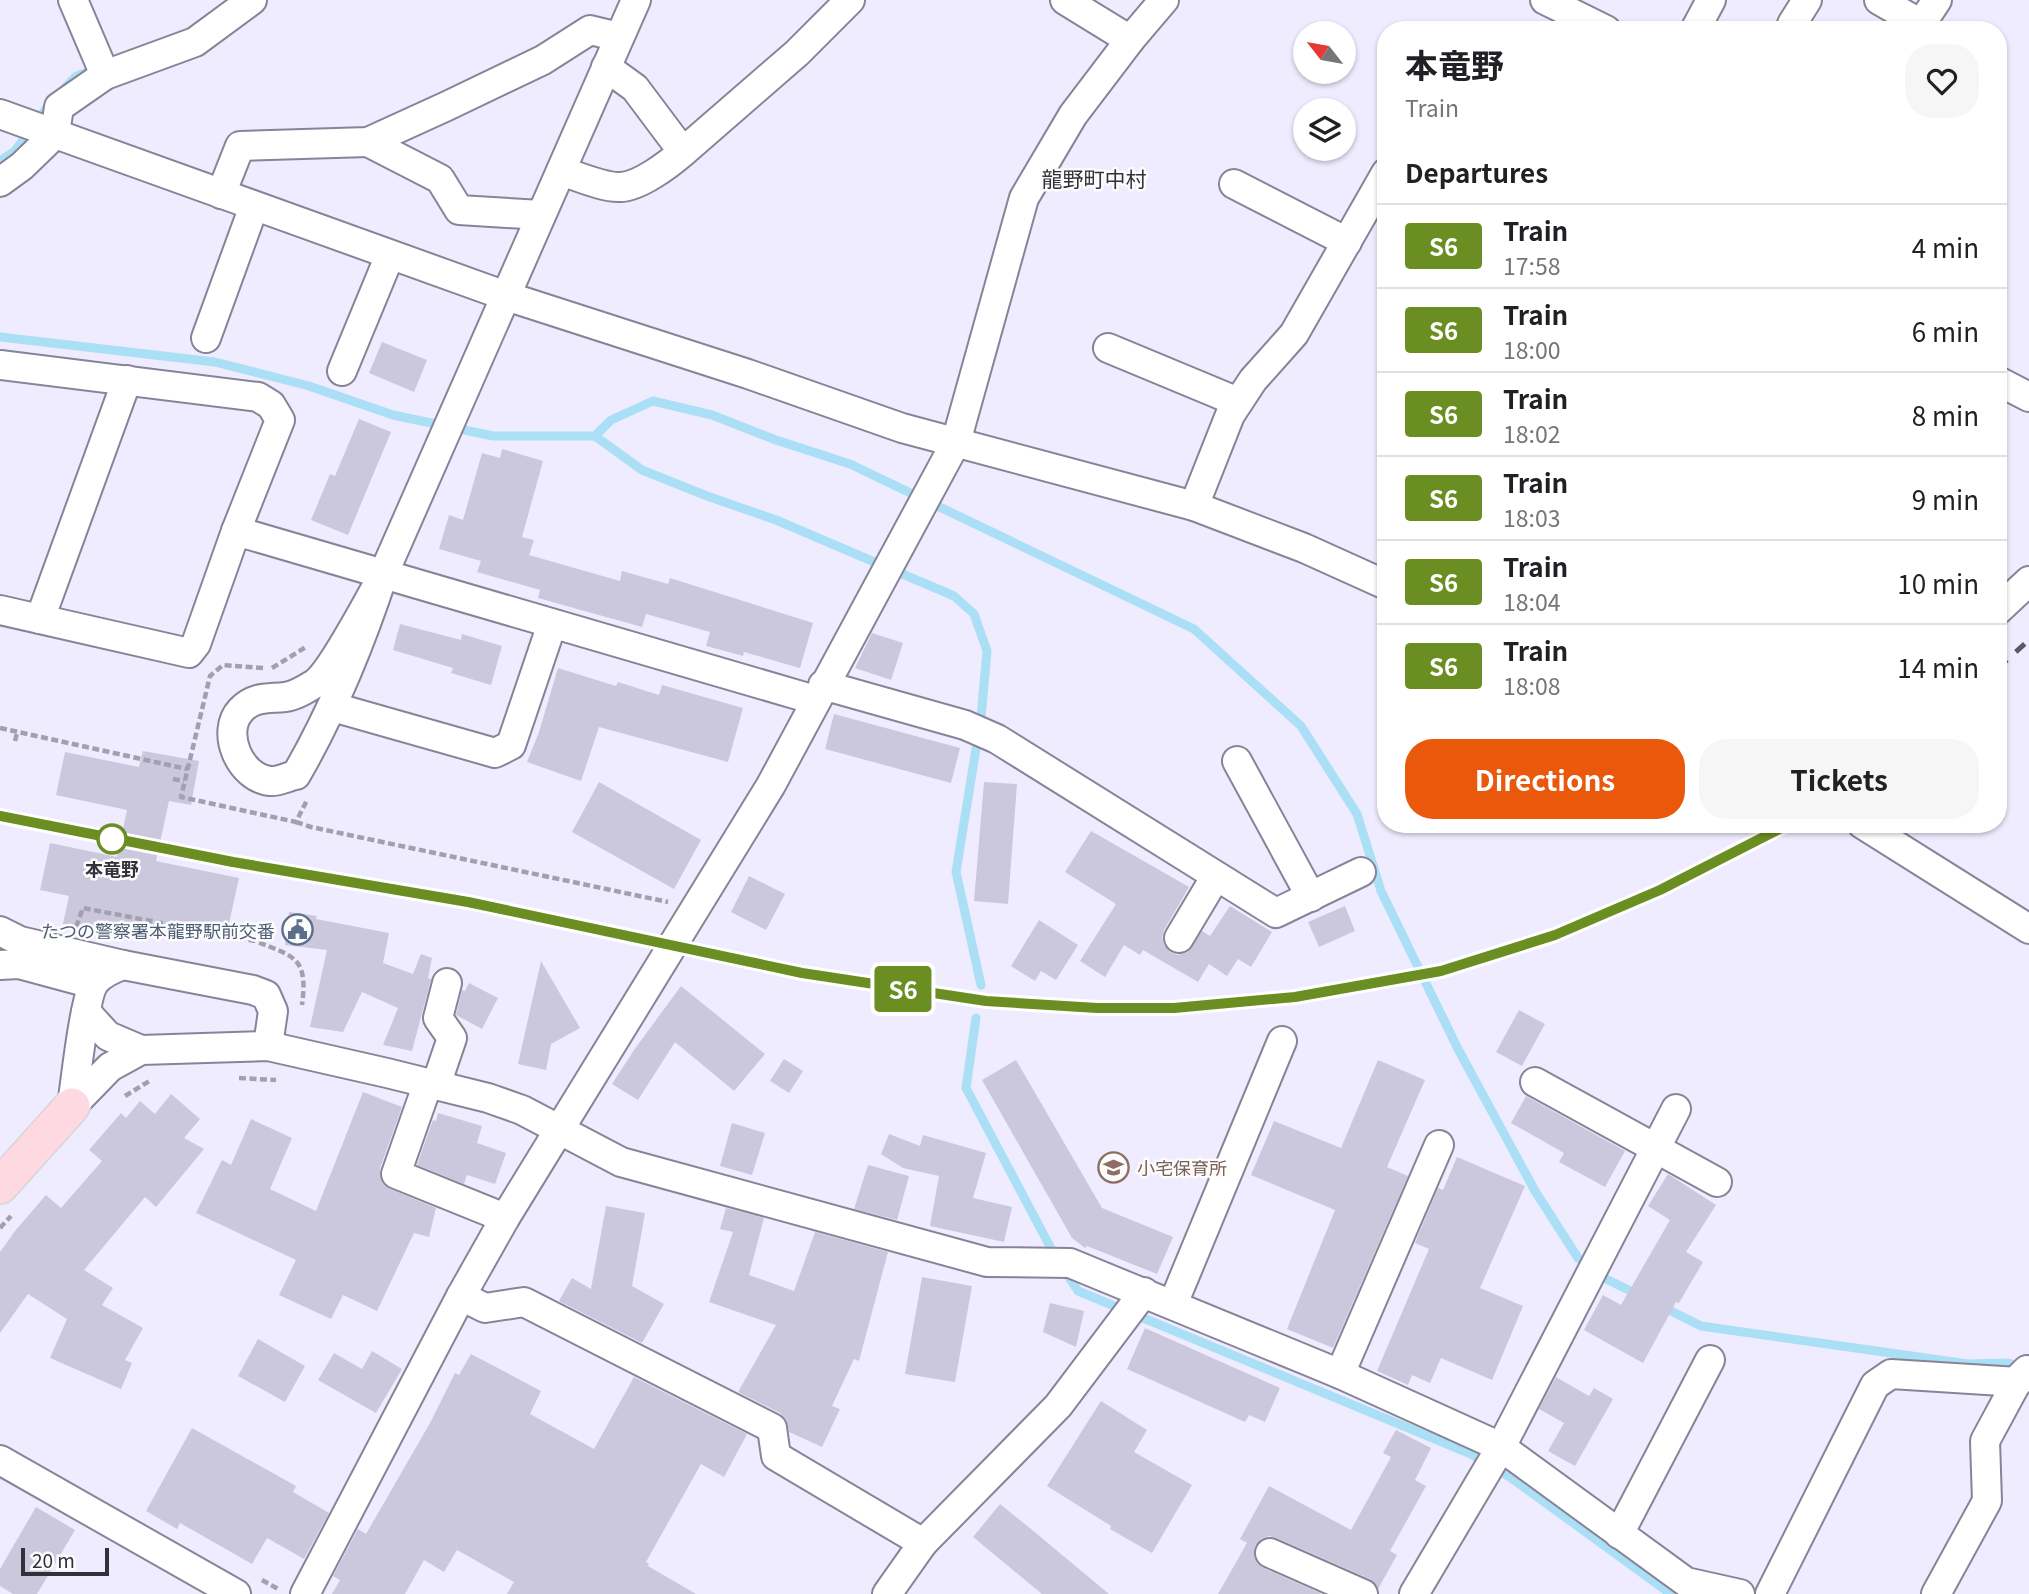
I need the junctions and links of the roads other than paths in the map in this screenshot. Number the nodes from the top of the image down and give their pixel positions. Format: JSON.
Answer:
{"nodes":[{"id":1,"x":73,"y":0,"type":"edge"},
{"id":2,"x":252,"y":0,"type":"edge"},
{"id":3,"x":636,"y":0,"type":"edge"},
{"id":4,"x":850,"y":0,"type":"edge"},
{"id":5,"x":1065,"y":0,"type":"edge"},
{"id":6,"x":1164,"y":0,"type":"edge"},
{"id":7,"x":1545,"y":0,"type":"edge"},
{"id":8,"x":1711,"y":0,"type":"edge"},
{"id":9,"x":1807,"y":0,"type":"edge"},
{"id":10,"x":1879,"y":0,"type":"edge"},
{"id":11,"x":1937,"y":0,"type":"edge"},
{"id":12,"x":1588,"y":21,"type":"edge"},
{"id":13,"x":1700,"y":21,"type":"edge"},
{"id":14,"x":1793,"y":21,"type":"edge"},
{"id":15,"x":1916,"y":21,"type":"edge"},
{"id":16,"x":1923,"y":21,"type":"edge"},
{"id":17,"x":620,"y":37,"type":"junction"},
{"id":18,"x":1130,"y":40,"type":"junction"},
{"id":19,"x":606,"y":67,"type":"junction"},
{"id":20,"x":105,"y":75,"type":"junction"},
{"id":21,"x":0,"y":114,"type":"edge"},
{"id":22,"x":55,"y":134,"type":"junction"},
{"id":23,"x":368,"y":142,"type":"junction"},
{"id":24,"x":683,"y":152,"type":"junction"},
{"id":25,"x":561,"y":171,"type":"junction"},
{"id":26,"x":0,"y":182,"type":"edge"},
{"id":27,"x":1234,"y":184,"type":"dead end"},
{"id":28,"x":1377,"y":189,"type":"edge"},
{"id":29,"x":221,"y":194,"type":"junction"},
{"id":30,"x":254,"y":206,"type":"junction"},
{"id":31,"x":541,"y":215,"type":"junction"},
{"id":32,"x":1347,"y":242,"type":"junction"},
{"id":33,"x":390,"y":255,"type":"junction"},
{"id":34,"x":506,"y":296,"type":"junction"},
{"id":35,"x":206,"y":338,"type":"dead end"},
{"id":36,"x":1108,"y":348,"type":"dead end"},
{"id":37,"x":0,"y":365,"type":"edge"},
{"id":38,"x":342,"y":371,"type":"dead end"},
{"id":39,"x":127,"y":380,"type":"junction"},
{"id":40,"x":2007,"y":386,"type":"edge"},
{"id":41,"x":2029,"y":397,"type":"edge"},
{"id":42,"x":1238,"y":402,"type":"junction"},
{"id":43,"x":956,"y":442,"type":"junction"},
{"id":44,"x":1194,"y":506,"type":"junction"},
{"id":45,"x":236,"y":531,"type":"junction"},
{"id":46,"x":383,"y":575,"type":"junction"},
{"id":47,"x":2029,"y":580,"type":"edge"},
{"id":48,"x":1377,"y":581,"type":"edge"},
{"id":49,"x":2007,"y":601,"type":"edge"},
{"id":50,"x":0,"y":610,"type":"edge"},
{"id":51,"x":40,"y":619,"type":"junction"},
{"id":52,"x":552,"y":624,"type":"junction"},
{"id":53,"x":819,"y":693,"type":"junction"},
{"id":54,"x":332,"y":708,"type":"junction"},
{"id":55,"x":1237,"y":761,"type":"dead end"},
{"id":56,"x":1877,"y":833,"type":"edge"},
{"id":57,"x":1361,"y":873,"type":"dead end"},
{"id":58,"x":1216,"y":876,"type":"junction"},
{"id":59,"x":1311,"y":897,"type":"junction"},
{"id":60,"x":2028,"y":927,"type":"edge"},
{"id":61,"x":0,"y":931,"type":"edge"},
{"id":62,"x":1179,"y":938,"type":"dead end"},
{"id":63,"x":0,"y":965,"type":"edge"},
{"id":64,"x":123,"y":965,"type":"junction"},
{"id":65,"x":447,"y":983,"type":"dead end"},
{"id":66,"x":93,"y":984,"type":"junction"},
{"id":67,"x":86,"y":1012,"type":"junction"},
{"id":68,"x":1282,"y":1041,"type":"dead end"},
{"id":69,"x":268,"y":1046,"type":"junction"},
{"id":70,"x":141,"y":1051,"type":"junction"},
{"id":71,"x":1535,"y":1082,"type":"dead end"},
{"id":72,"x":432,"y":1084,"type":"junction"},
{"id":73,"x":72,"y":1105,"type":"junction"},
{"id":74,"x":1676,"y":1109,"type":"dead end"},
{"id":75,"x":559,"y":1130,"type":"junction"},
{"id":76,"x":1439,"y":1144,"type":"dead end"},
{"id":77,"x":1655,"y":1150,"type":"junction"},
{"id":78,"x":1717,"y":1182,"type":"dead end"},
{"id":79,"x":0,"y":1186,"type":"edge"},
{"id":80,"x":505,"y":1218,"type":"junction"},
{"id":81,"x":1144,"y":1292,"type":"junction"},
{"id":82,"x":461,"y":1296,"type":"junction"},
{"id":83,"x":1173,"y":1304,"type":"junction"},
{"id":84,"x":1710,"y":1360,"type":"dead end"},
{"id":85,"x":1340,"y":1374,"type":"junction"},
{"id":86,"x":2023,"y":1375,"type":"edge"},
{"id":87,"x":1500,"y":1447,"type":"junction"},
{"id":88,"x":0,"y":1460,"type":"edge"},
{"id":89,"x":1619,"y":1534,"type":"junction"},
{"id":90,"x":923,"y":1542,"type":"junction"},
{"id":91,"x":1270,"y":1553,"type":"dead end"},
{"id":92,"x":236,"y":1594,"type":"edge"},
{"id":93,"x":305,"y":1594,"type":"edge"},
{"id":94,"x":887,"y":1594,"type":"edge"},
{"id":95,"x":1363,"y":1594,"type":"edge"},
{"id":96,"x":1414,"y":1594,"type":"edge"},
{"id":97,"x":1741,"y":1594,"type":"edge"},
{"id":98,"x":1770,"y":1594,"type":"edge"},
{"id":99,"x":1936,"y":1594,"type":"edge"}],
"edges":[{"from":1,"to":20,"type":"street"},
{"from":2,"to":20,"type":"street"},
{"from":3,"to":17,"type":"street"},
{"from":4,"to":24,"type":"street"},
{"from":5,"to":18,"type":"street"},
{"from":6,"to":18,"type":"street"},
{"from":7,"to":12,"type":"street"},
{"from":8,"to":13,"type":"street"},
{"from":9,"to":14,"type":"street"},
{"from":10,"to":15,"type":"street"},
{"from":11,"to":16,"type":"street"},
{"from":17,"to":19,"type":"street"},
{"from":17,"to":23,"type":"street"},
{"from":18,"to":43,"type":"street"},
{"from":19,"to":24,"type":"street"},
{"from":19,"to":25,"type":"street"},
{"from":20,"to":22,"type":"street"},
{"from":21,"to":22,"type":"street"},
{"from":22,"to":26,"type":"street"},
{"from":22,"to":29,"type":"street"},
{"from":23,"to":29,"type":"street"},
{"from":23,"to":31,"type":"street"},
{"from":24,"to":25,"type":"street"},
{"from":25,"to":31,"type":"street"},
{"from":27,"to":32,"type":"street"},
{"from":28,"to":32,"type":"street"},
{"from":29,"to":30,"type":"street"},
{"from":30,"to":33,"type":"street"},
{"from":30,"to":35,"type":"street"},
{"from":31,"to":34,"type":"street"},
{"from":32,"to":42,"type":"street"},
{"from":33,"to":34,"type":"street"},
{"from":33,"to":38,"type":"street"},
{"from":34,"to":43,"type":"street"},
{"from":34,"to":46,"type":"street"},
{"from":36,"to":42,"type":"street"},
{"from":37,"to":39,"type":"street"},
{"from":39,"to":45,"type":"street"},
{"from":39,"to":51,"type":"street"},
{"from":40,"to":41,"type":"street"},
{"from":42,"to":44,"type":"street"},
{"from":43,"to":44,"type":"street"},
{"from":43,"to":53,"type":"street"},
{"from":44,"to":48,"type":"street"},
{"from":45,"to":46,"type":"street"},
{"from":45,"to":51,"type":"street"},
{"from":46,"to":52,"type":"street"},
{"from":46,"to":54,"type":"street"},
{"from":46,"to":54,"type":"street"},
{"from":47,"to":49,"type":"street"},
{"from":50,"to":51,"type":"street"},
{"from":52,"to":53,"type":"street"},
{"from":52,"to":54,"type":"street"},
{"from":53,"to":58,"type":"street"},
{"from":53,"to":75,"type":"street"},
{"from":55,"to":59,"type":"street"},
{"from":56,"to":60,"type":"street"},
{"from":57,"to":59,"type":"street"},
{"from":58,"to":59,"type":"street"},
{"from":58,"to":62,"type":"street"},
{"from":61,"to":64,"type":"street"},
{"from":63,"to":66,"type":"street"},
{"from":64,"to":66,"type":"street"},
{"from":64,"to":69,"type":"street"},
{"from":65,"to":72,"type":"street"},
{"from":66,"to":67,"type":"street"},
{"from":67,"to":70,"type":"street"},
{"from":67,"to":73,"type":"street"},
{"from":68,"to":83,"type":"street"},
{"from":69,"to":70,"type":"street"},
{"from":69,"to":72,"type":"street"},
{"from":70,"to":73,"type":"street"},
{"from":71,"to":77,"type":"street"},
{"from":72,"to":75,"type":"street"},
{"from":72,"to":80,"type":"street"},
{"from":73,"to":79,"type":"main road"},
{"from":74,"to":77,"type":"street"},
{"from":75,"to":80,"type":"street"},
{"from":75,"to":81,"type":"street"},
{"from":76,"to":85,"type":"street"},
{"from":77,"to":78,"type":"street"},
{"from":77,"to":87,"type":"street"},
{"from":80,"to":82,"type":"street"},
{"from":81,"to":83,"type":"street"},
{"from":81,"to":90,"type":"street"},
{"from":82,"to":90,"type":"street"},
{"from":82,"to":93,"type":"street"},
{"from":83,"to":85,"type":"street"},
{"from":84,"to":89,"type":"street"},
{"from":85,"to":87,"type":"street"},
{"from":86,"to":98,"type":"street"},
{"from":86,"to":99,"type":"street"},
{"from":87,"to":89,"type":"street"},
{"from":87,"to":96,"type":"street"},
{"from":88,"to":92,"type":"street"},
{"from":89,"to":97,"type":"street"},
{"from":90,"to":94,"type":"street"},
{"from":91,"to":95,"type":"street"}]}
